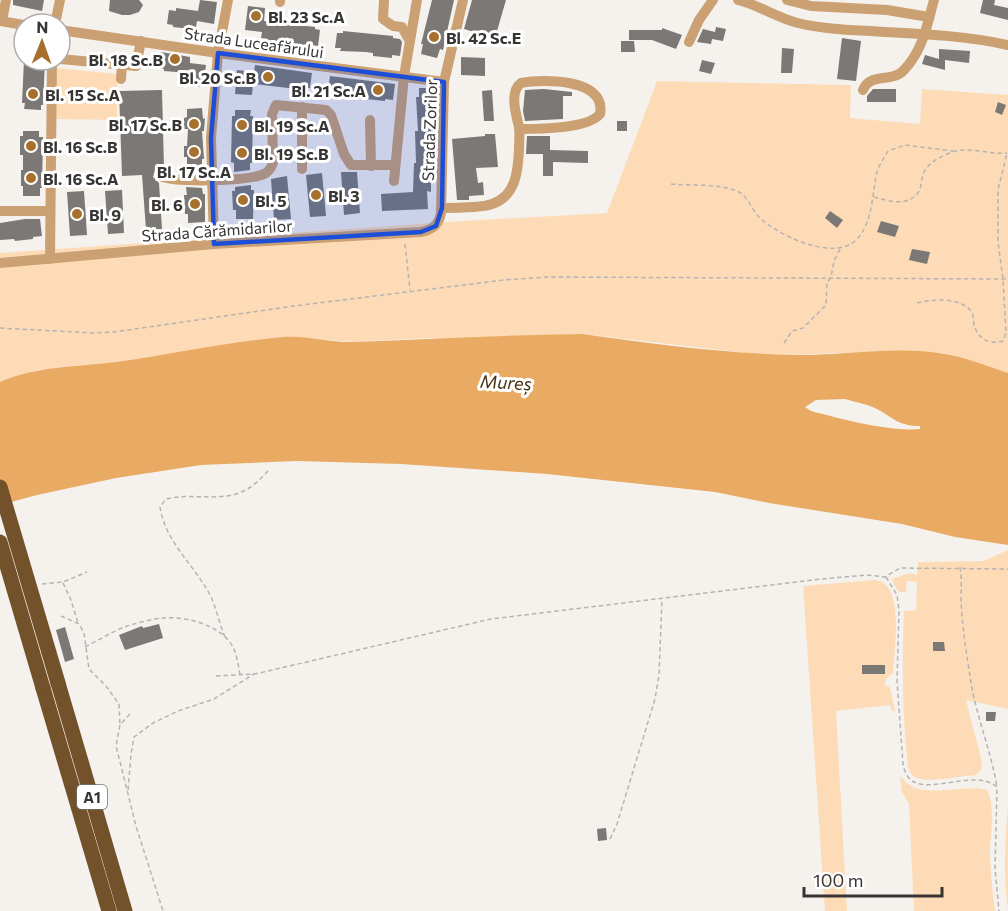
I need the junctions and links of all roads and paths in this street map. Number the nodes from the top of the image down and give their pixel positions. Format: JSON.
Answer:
{"nodes":[{"id":1,"x":6,"y":0,"type":"edge"},
{"id":2,"x":228,"y":0,"type":"edge"},
{"id":3,"x":384,"y":0,"type":"edge"},
{"id":4,"x":417,"y":0,"type":"edge"},
{"id":5,"x":463,"y":0,"type":"edge"},
{"id":6,"x":713,"y":0,"type":"edge"},
{"id":7,"x":738,"y":0,"type":"edge"},
{"id":8,"x":788,"y":0,"type":"edge"},
{"id":9,"x":934,"y":0,"type":"edge"},
{"id":10,"x":929,"y":16,"type":"junction"},
{"id":11,"x":1,"y":21,"type":"edge"},
{"id":12,"x":72,"y":32,"type":"edge"},
{"id":13,"x":926,"y":34,"type":"junction"},
{"id":14,"x":409,"y":40,"type":"junction"},
{"id":15,"x":141,"y":41,"type":"junction"},
{"id":16,"x":689,"y":42,"type":"dead end"},
{"id":17,"x":1008,"y":45,"type":"edge"},
{"id":18,"x":218,"y":53,"type":"junction"},
{"id":19,"x":72,"y":60,"type":"edge"},
{"id":20,"x":122,"y":65,"type":"junction"},
{"id":21,"x":52,"y":72,"type":"edge"},
{"id":22,"x":404,"y":76,"type":"junction"},
{"id":23,"x":121,"y":79,"type":"dead end"},
{"id":24,"x":444,"y":82,"type":"junction"},
{"id":25,"x":863,"y":90,"type":"dead end"},
{"id":26,"x":302,"y":107,"type":"junction"},
{"id":27,"x":370,"y":120,"type":"dead end"},
{"id":28,"x":519,"y":129,"type":"junction"},
{"id":29,"x":953,"y":151,"type":"junction"},
{"id":30,"x":1008,"y":152,"type":"edge"},
{"id":31,"x":395,"y":165,"type":"junction"},
{"id":32,"x":370,"y":166,"type":"junction"},
{"id":33,"x":302,"y":169,"type":"dead end"},
{"id":34,"x":160,"y":176,"type":"dead end"},
{"id":35,"x":211,"y":180,"type":"junction"},
{"id":36,"x":394,"y":181,"type":"dead end"},
{"id":37,"x":671,"y":184,"type":"dead end"},
{"id":38,"x":874,"y":196,"type":"junction"},
{"id":39,"x":442,"y":208,"type":"junction"},
{"id":40,"x":0,"y":211,"type":"edge"},
{"id":41,"x":49,"y":211,"type":"junction"},
{"id":42,"x":436,"y":226,"type":"joint"},
{"id":43,"x":404,"y":232,"type":"junction"},
{"id":44,"x":214,"y":244,"type":"junction"},
{"id":45,"x":840,"y":248,"type":"junction"},
{"id":46,"x":50,"y":259,"type":"junction"},
{"id":47,"x":0,"y":263,"type":"edge"},
{"id":48,"x":831,"y":277,"type":"junction"},
{"id":49,"x":1003,"y":279,"type":"junction"},
{"id":50,"x":1008,"y":279,"type":"edge"},
{"id":51,"x":410,"y":290,"type":"junction"},
{"id":52,"x":917,"y":303,"type":"dead end"},
{"id":53,"x":0,"y":328,"type":"edge"},
{"id":54,"x":784,"y":343,"type":"dead end"},
{"id":55,"x":270,"y":469,"type":"dead end"},
{"id":56,"x":0,"y":487,"type":"edge"},
{"id":57,"x":0,"y":542,"type":"edge"},
{"id":58,"x":960,"y":567,"type":"junction"},
{"id":59,"x":1008,"y":569,"type":"edge"},
{"id":60,"x":87,"y":572,"type":"dead end"},
{"id":61,"x":885,"y":577,"type":"junction"},
{"id":62,"x":63,"y":582,"type":"junction"},
{"id":63,"x":34,"y":586,"type":"dead end"},
{"id":64,"x":662,"y":597,"type":"junction"},
{"id":65,"x":61,"y":616,"type":"dead end"},
{"id":66,"x":79,"y":624,"type":"junction"},
{"id":67,"x":225,"y":637,"type":"junction"},
{"id":68,"x":86,"y":647,"type":"junction"},
{"id":69,"x":255,"y":674,"type":"junction"},
{"id":70,"x":240,"y":675,"type":"junction"},
{"id":71,"x":216,"y":676,"type":"dead end"},
{"id":72,"x":130,"y":714,"type":"dead end"},
{"id":73,"x":120,"y":725,"type":"junction"},
{"id":74,"x":997,"y":787,"type":"junction"},
{"id":75,"x":128,"y":793,"type":"junction"},
{"id":76,"x":610,"y":839,"type":"dead end"},
{"id":77,"x":109,"y":911,"type":"edge"},
{"id":78,"x":125,"y":911,"type":"edge"},
{"id":79,"x":163,"y":911,"type":"edge"},
{"id":80,"x":999,"y":911,"type":"edge"}],
"edges":[{"from":1,"to":11,"type":"street"},
{"from":2,"to":18,"type":"street"},
{"from":3,"to":14,"type":"street"},
{"from":4,"to":14,"type":"street"},
{"from":5,"to":24,"type":"street","name":"Strada Zorilor"},
{"from":6,"to":16,"type":"street"},
{"from":7,"to":13,"type":"street"},
{"from":8,"to":10,"type":"street"},
{"from":9,"to":10,"type":"street"},
{"from":10,"to":13,"type":"street"},
{"from":12,"to":15,"type":"street","name":"Strada Luceafărului"},
{"from":13,"to":17,"type":"street"},
{"from":13,"to":25,"type":"street"},
{"from":14,"to":22,"type":"street"},
{"from":15,"to":18,"type":"street","name":"Strada Luceafărului"},
{"from":15,"to":20,"type":"street"},
{"from":18,"to":22,"type":"street","name":"Strada Luceafărului"},
{"from":18,"to":35,"type":"street"},
{"from":19,"to":20,"type":"street"},
{"from":20,"to":23,"type":"street"},
{"from":21,"to":41,"type":"street"},
{"from":22,"to":24,"type":"street","name":"Strada Luceafărului"},
{"from":22,"to":31,"type":"street"},
{"from":24,"to":39,"type":"street","name":"Strada Zorilor"},
{"from":26,"to":32,"type":"street"},
{"from":26,"to":33,"type":"street"},
{"from":26,"to":35,"type":"street"},
{"from":27,"to":32,"type":"street"},
{"from":28,"to":28,"type":"street"},
{"from":28,"to":39,"type":"street"},
{"from":29,"to":30,"type":"path"},
{"from":29,"to":38,"type":"path"},
{"from":29,"to":38,"type":"path"},
{"from":30,"to":49,"type":"path"},
{"from":31,"to":32,"type":"street"},
{"from":31,"to":36,"type":"street"},
{"from":34,"to":35,"type":"street"},
{"from":35,"to":44,"type":"street"},
{"from":37,"to":45,"type":"path"},
{"from":38,"to":45,"type":"path"},
{"from":39,"to":42,"type":"street","name":"Strada Zorilor"},
{"from":40,"to":41,"type":"street"},
{"from":41,"to":46,"type":"street"},
{"from":42,"to":43,"type":"street","name":"Strada Cărămidarilor"},
{"from":43,"to":44,"type":"street","name":"Strada Cărămidarilor"},
{"from":43,"to":51,"type":"path"},
{"from":44,"to":46,"type":"street","name":"Strada Cărămidarilor"},
{"from":45,"to":48,"type":"path"},
{"from":46,"to":47,"type":"street","name":"Strada Cărămidarilor"},
{"from":48,"to":49,"type":"path"},
{"from":48,"to":51,"type":"path"},
{"from":48,"to":54,"type":"path"},
{"from":49,"to":50,"type":"path"},
{"from":49,"to":52,"type":"path"},
{"from":51,"to":53,"type":"path"},
{"from":55,"to":67,"type":"path"},
{"from":56,"to":78,"type":"highway","number":"A1","bridge":true},
{"from":57,"to":77,"type":"highway","number":"A1","bridge":true},
{"from":58,"to":59,"type":"path"},
{"from":58,"to":61,"type":"path"},
{"from":58,"to":74,"type":"path"},
{"from":60,"to":62,"type":"path"},
{"from":61,"to":64,"type":"path"},
{"from":61,"to":74,"type":"path"},
{"from":62,"to":63,"type":"path"},
{"from":62,"to":66,"type":"path"},
{"from":64,"to":69,"type":"path"},
{"from":64,"to":76,"type":"path"},
{"from":65,"to":66,"type":"path"},
{"from":66,"to":68,"type":"path"},
{"from":67,"to":68,"type":"path"},
{"from":67,"to":70,"type":"path"},
{"from":68,"to":73,"type":"path"},
{"from":69,"to":70,"type":"path"},
{"from":69,"to":75,"type":"path"},
{"from":70,"to":71,"type":"path"},
{"from":72,"to":73,"type":"path"},
{"from":73,"to":75,"type":"path"},
{"from":74,"to":80,"type":"path"},
{"from":75,"to":79,"type":"path"}]}
